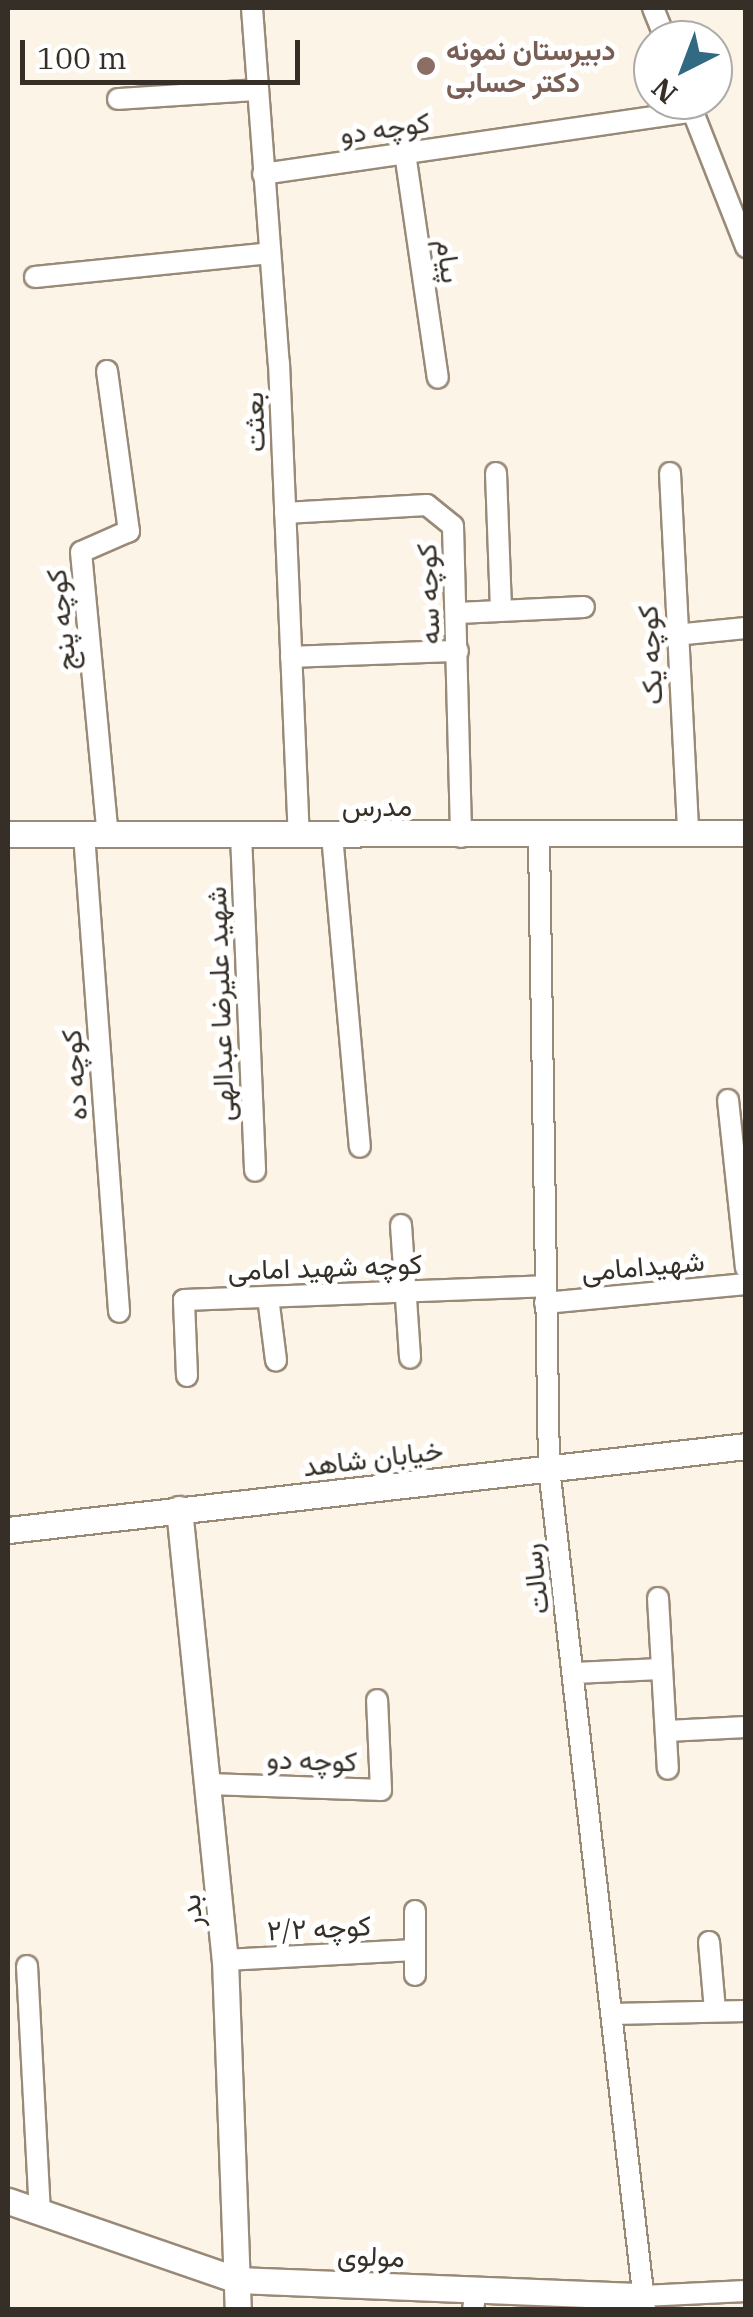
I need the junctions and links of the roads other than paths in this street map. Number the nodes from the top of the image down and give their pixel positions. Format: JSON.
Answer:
{"nodes":[{"id":1,"x":252,"y":8,"type":"edge"},
{"id":2,"x":258,"y":90,"type":"junction"},
{"id":3,"x":118,"y":99,"type":"dead end"},
{"id":4,"x":633,"y":115,"type":"edge"},
{"id":5,"x":696,"y":120,"type":"edge"},
{"id":6,"x":406,"y":153,"type":"junction"},
{"id":7,"x":264,"y":174,"type":"junction"},
{"id":8,"x":746,"y":247,"type":"edge"},
{"id":9,"x":270,"y":253,"type":"junction"},
{"id":10,"x":35,"y":277,"type":"dead end"},
{"id":11,"x":108,"y":371,"type":"dead end"},
{"id":12,"x":438,"y":378,"type":"dead end"},
{"id":13,"x":496,"y":472,"type":"dead end"},
{"id":14,"x":670,"y":473,"type":"dead end"},
{"id":15,"x":286,"y":514,"type":"junction"},
{"id":16,"x":584,"y":607,"type":"dead end"},
{"id":17,"x":501,"y":610,"type":"junction"},
{"id":18,"x":458,"y":613,"type":"junction"},
{"id":19,"x":746,"y":628,"type":"edge"},
{"id":20,"x":676,"y":635,"type":"junction"},
{"id":21,"x":458,"y":652,"type":"junction"},
{"id":22,"x":291,"y":657,"type":"junction"},
{"id":23,"x":688,"y":833,"type":"junction"},
{"id":24,"x":746,"y":833,"type":"edge"},
{"id":25,"x":8,"y":834,"type":"edge"},
{"id":26,"x":96,"y":834,"type":"junction"},
{"id":27,"x":241,"y":835,"type":"junction"},
{"id":28,"x":299,"y":836,"type":"junction"},
{"id":29,"x":332,"y":836,"type":"junction"},
{"id":30,"x":461,"y":837,"type":"junction"},
{"id":31,"x":539,"y":839,"type":"junction"},
{"id":32,"x":728,"y":1100,"type":"dead end"},
{"id":33,"x":360,"y":1146,"type":"dead end"},
{"id":34,"x":255,"y":1171,"type":"dead end"},
{"id":35,"x":402,"y":1225,"type":"dead end"},
{"id":36,"x":746,"y":1268,"type":"edge"},
{"id":37,"x":746,"y":1284,"type":"edge"},
{"id":38,"x":407,"y":1291,"type":"junction"},
{"id":39,"x":545,"y":1295,"type":"junction"},
{"id":40,"x":268,"y":1296,"type":"junction"},
{"id":41,"x":119,"y":1312,"type":"dead end"},
{"id":42,"x":410,"y":1358,"type":"dead end"},
{"id":43,"x":276,"y":1360,"type":"dead end"},
{"id":44,"x":188,"y":1376,"type":"dead end"},
{"id":45,"x":746,"y":1446,"type":"edge"},
{"id":46,"x":549,"y":1468,"type":"junction"},
{"id":47,"x":179,"y":1510,"type":"junction"},
{"id":48,"x":8,"y":1530,"type":"edge"},
{"id":49,"x":658,"y":1598,"type":"dead end"},
{"id":50,"x":661,"y":1669,"type":"junction"},
{"id":51,"x":574,"y":1674,"type":"junction"},
{"id":52,"x":377,"y":1700,"type":"dead end"},
{"id":53,"x":746,"y":1727,"type":"edge"},
{"id":54,"x":667,"y":1731,"type":"junction"},
{"id":55,"x":668,"y":1769,"type":"dead end"},
{"id":56,"x":211,"y":1784,"type":"junction"},
{"id":57,"x":415,"y":1912,"type":"dead end"},
{"id":58,"x":709,"y":1942,"type":"dead end"},
{"id":59,"x":415,"y":1950,"type":"junction"},
{"id":60,"x":225,"y":1960,"type":"junction"},
{"id":61,"x":27,"y":1966,"type":"dead end"},
{"id":62,"x":415,"y":1975,"type":"dead end"},
{"id":63,"x":715,"y":2010,"type":"junction"},
{"id":64,"x":746,"y":2010,"type":"edge"},
{"id":65,"x":612,"y":2014,"type":"junction"},
{"id":66,"x":8,"y":2200,"type":"edge"},
{"id":67,"x":40,"y":2213,"type":"junction"},
{"id":68,"x":236,"y":2280,"type":"junction"},
{"id":69,"x":746,"y":2290,"type":"edge"},
{"id":70,"x":474,"y":2300,"type":"edge"},
{"id":71,"x":644,"y":2303,"type":"edge"},
{"id":72,"x":238,"y":2310,"type":"edge"}],
"edges":[{"from":1,"to":2,"type":"street","name":"بعثت"},
{"from":2,"to":3,"type":"street"},
{"from":2,"to":7,"type":"street","name":"بعثت"},
{"from":4,"to":6,"type":"street","name":"کوچه دو"},
{"from":5,"to":8,"type":"street"},
{"from":6,"to":7,"type":"street","name":"کوچه دو"},
{"from":6,"to":12,"type":"street","name":"پیام"},
{"from":7,"to":9,"type":"street","name":"بعثت"},
{"from":9,"to":10,"type":"street"},
{"from":9,"to":15,"type":"street","name":"بعثت"},
{"from":11,"to":26,"type":"street","name":"کوچه پنج"},
{"from":13,"to":17,"type":"street"},
{"from":14,"to":20,"type":"street","name":"کوچه یک"},
{"from":15,"to":18,"type":"street","name":"کوچه سه"},
{"from":15,"to":22,"type":"street","name":"بعثت"},
{"from":16,"to":17,"type":"street"},
{"from":17,"to":18,"type":"street"},
{"from":18,"to":21,"type":"street","name":"کوچه سه"},
{"from":19,"to":20,"type":"street"},
{"from":20,"to":23,"type":"street","name":"کوچه یک"},
{"from":21,"to":22,"type":"street"},
{"from":21,"to":30,"type":"street","name":"کوچه سه"},
{"from":22,"to":28,"type":"street","name":"بعثت"},
{"from":23,"to":24,"type":"street","name":"مدرس"},
{"from":23,"to":31,"type":"street","name":"مدرس"},
{"from":25,"to":26,"type":"street","name":"مدرس"},
{"from":26,"to":27,"type":"street","name":"مدرس"},
{"from":26,"to":41,"type":"street","name":"کوچه ده"},
{"from":27,"to":28,"type":"street","name":"مدرس"},
{"from":27,"to":34,"type":"street","name":"شهید علیرضا عبدالهی"},
{"from":28,"to":29,"type":"street","name":"مدرس"},
{"from":29,"to":30,"type":"street","name":"مدرس"},
{"from":29,"to":33,"type":"street"},
{"from":30,"to":31,"type":"street","name":"مدرس"},
{"from":31,"to":39,"type":"street","name":"رسالت"},
{"from":32,"to":36,"type":"street"},
{"from":35,"to":38,"type":"street"},
{"from":37,"to":39,"type":"street","name":"شهیدامامی"},
{"from":38,"to":39,"type":"street","name":"کوچه شهید امامی"},
{"from":38,"to":40,"type":"street","name":"کوچه شهید امامی"},
{"from":38,"to":42,"type":"street"},
{"from":39,"to":46,"type":"street","name":"رسالت"},
{"from":40,"to":43,"type":"street"},
{"from":40,"to":44,"type":"street","name":"کوچه شهید امامی"},
{"from":45,"to":46,"type":"street","name":"خیابان شاهد"},
{"from":46,"to":47,"type":"street","name":"خیابان شاهد"},
{"from":46,"to":51,"type":"street","name":"رسالت"},
{"from":47,"to":48,"type":"street","name":"خیابان شاهد"},
{"from":47,"to":56,"type":"street","name":"بدر"},
{"from":49,"to":50,"type":"street"},
{"from":50,"to":51,"type":"street"},
{"from":50,"to":54,"type":"street"},
{"from":51,"to":65,"type":"street","name":"رسالت"},
{"from":52,"to":56,"type":"street","name":"کوچه دو"},
{"from":53,"to":54,"type":"street"},
{"from":54,"to":55,"type":"street"},
{"from":56,"to":60,"type":"street","name":"بدر"},
{"from":57,"to":59,"type":"street"},
{"from":58,"to":63,"type":"street"},
{"from":59,"to":60,"type":"street","name":"کوچه ۲/۲"},
{"from":59,"to":62,"type":"street"},
{"from":60,"to":68,"type":"street","name":"بدر"},
{"from":61,"to":67,"type":"street"},
{"from":63,"to":64,"type":"street"},
{"from":63,"to":65,"type":"street"},
{"from":65,"to":71,"type":"street","name":"رسالت"},
{"from":66,"to":67,"type":"street","name":"مولوی"},
{"from":67,"to":68,"type":"street","name":"مولوی"},
{"from":68,"to":70,"type":"street","name":"مولوی"},
{"from":68,"to":72,"type":"street","name":"بدر"},
{"from":69,"to":71,"type":"street","name":"مولوی"},
{"from":70,"to":71,"type":"street","name":"مولوی"}]}
